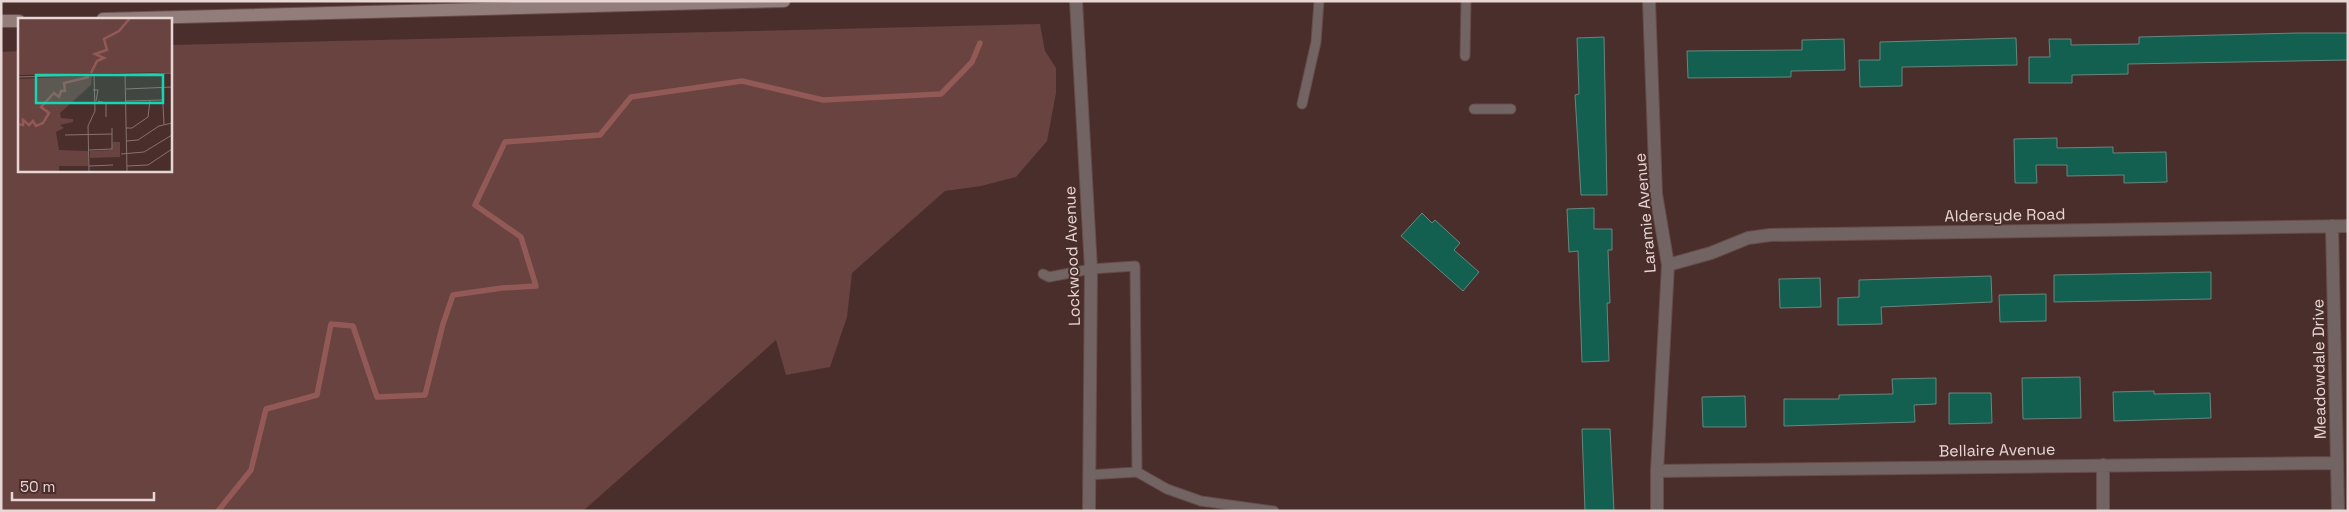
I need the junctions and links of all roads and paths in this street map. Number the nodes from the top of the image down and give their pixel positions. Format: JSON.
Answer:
{"nodes":[{"id":1,"x":784,"y":1,"type":"edge"},
{"id":2,"x":1076,"y":1,"type":"edge"},
{"id":3,"x":1319,"y":1,"type":"edge"},
{"id":4,"x":1466,"y":1,"type":"edge"},
{"id":5,"x":1649,"y":1,"type":"edge"},
{"id":6,"x":141,"y":18,"type":"edge"},
{"id":7,"x":1,"y":21,"type":"edge"},
{"id":8,"x":18,"y":21,"type":"edge"},
{"id":9,"x":1466,"y":56,"type":"dead end"},
{"id":10,"x":1302,"y":104,"type":"dead end"},
{"id":11,"x":1474,"y":109,"type":"dead end"},
{"id":12,"x":1510,"y":109,"type":"dead end"},
{"id":13,"x":2332,"y":226,"type":"junction"},
{"id":14,"x":2348,"y":226,"type":"edge"},
{"id":15,"x":1668,"y":264,"type":"junction"},
{"id":16,"x":1091,"y":269,"type":"junction"},
{"id":17,"x":1043,"y":274,"type":"dead end"},
{"id":18,"x":2337,"y":463,"type":"junction"},
{"id":19,"x":2103,"y":464,"type":"junction"},
{"id":20,"x":1657,"y":471,"type":"junction"},
{"id":21,"x":1137,"y":472,"type":"junction"},
{"id":22,"x":1088,"y":475,"type":"junction"},
{"id":23,"x":1089,"y":511,"type":"edge"},
{"id":24,"x":1274,"y":511,"type":"edge"},
{"id":25,"x":1657,"y":511,"type":"edge"},
{"id":26,"x":2103,"y":511,"type":"edge"},
{"id":27,"x":2338,"y":511,"type":"edge"}],
"edges":[{"from":1,"to":6,"type":"main road"},
{"from":2,"to":16,"type":"street","name":"Lockwood Avenue"},
{"from":3,"to":10,"type":"lane"},
{"from":4,"to":9,"type":"lane"},
{"from":5,"to":15,"type":"street","name":"Laramie Avenue"},
{"from":7,"to":8,"type":"main road"},
{"from":11,"to":12,"type":"lane"},
{"from":13,"to":14,"type":"street","name":"Aldersyde Road"},
{"from":13,"to":15,"type":"street","name":"Aldersyde Road"},
{"from":13,"to":18,"type":"street","name":"Meadowdale Drive"},
{"from":15,"to":20,"type":"street","name":"Laramie Avenue"},
{"from":16,"to":17,"type":"lane"},
{"from":16,"to":21,"type":"lane"},
{"from":16,"to":22,"type":"street","name":"Lockwood Avenue"},
{"from":18,"to":19,"type":"street","name":"Bellaire Avenue"},
{"from":18,"to":27,"type":"street","name":"Meadowdale Drive"},
{"from":19,"to":20,"type":"street","name":"Bellaire Avenue"},
{"from":19,"to":26,"type":"street"},
{"from":20,"to":25,"type":"street","name":"Laramie Avenue"},
{"from":21,"to":22,"type":"lane"},
{"from":21,"to":24,"type":"lane"},
{"from":22,"to":23,"type":"street","name":"Lockwood Avenue"}]}
